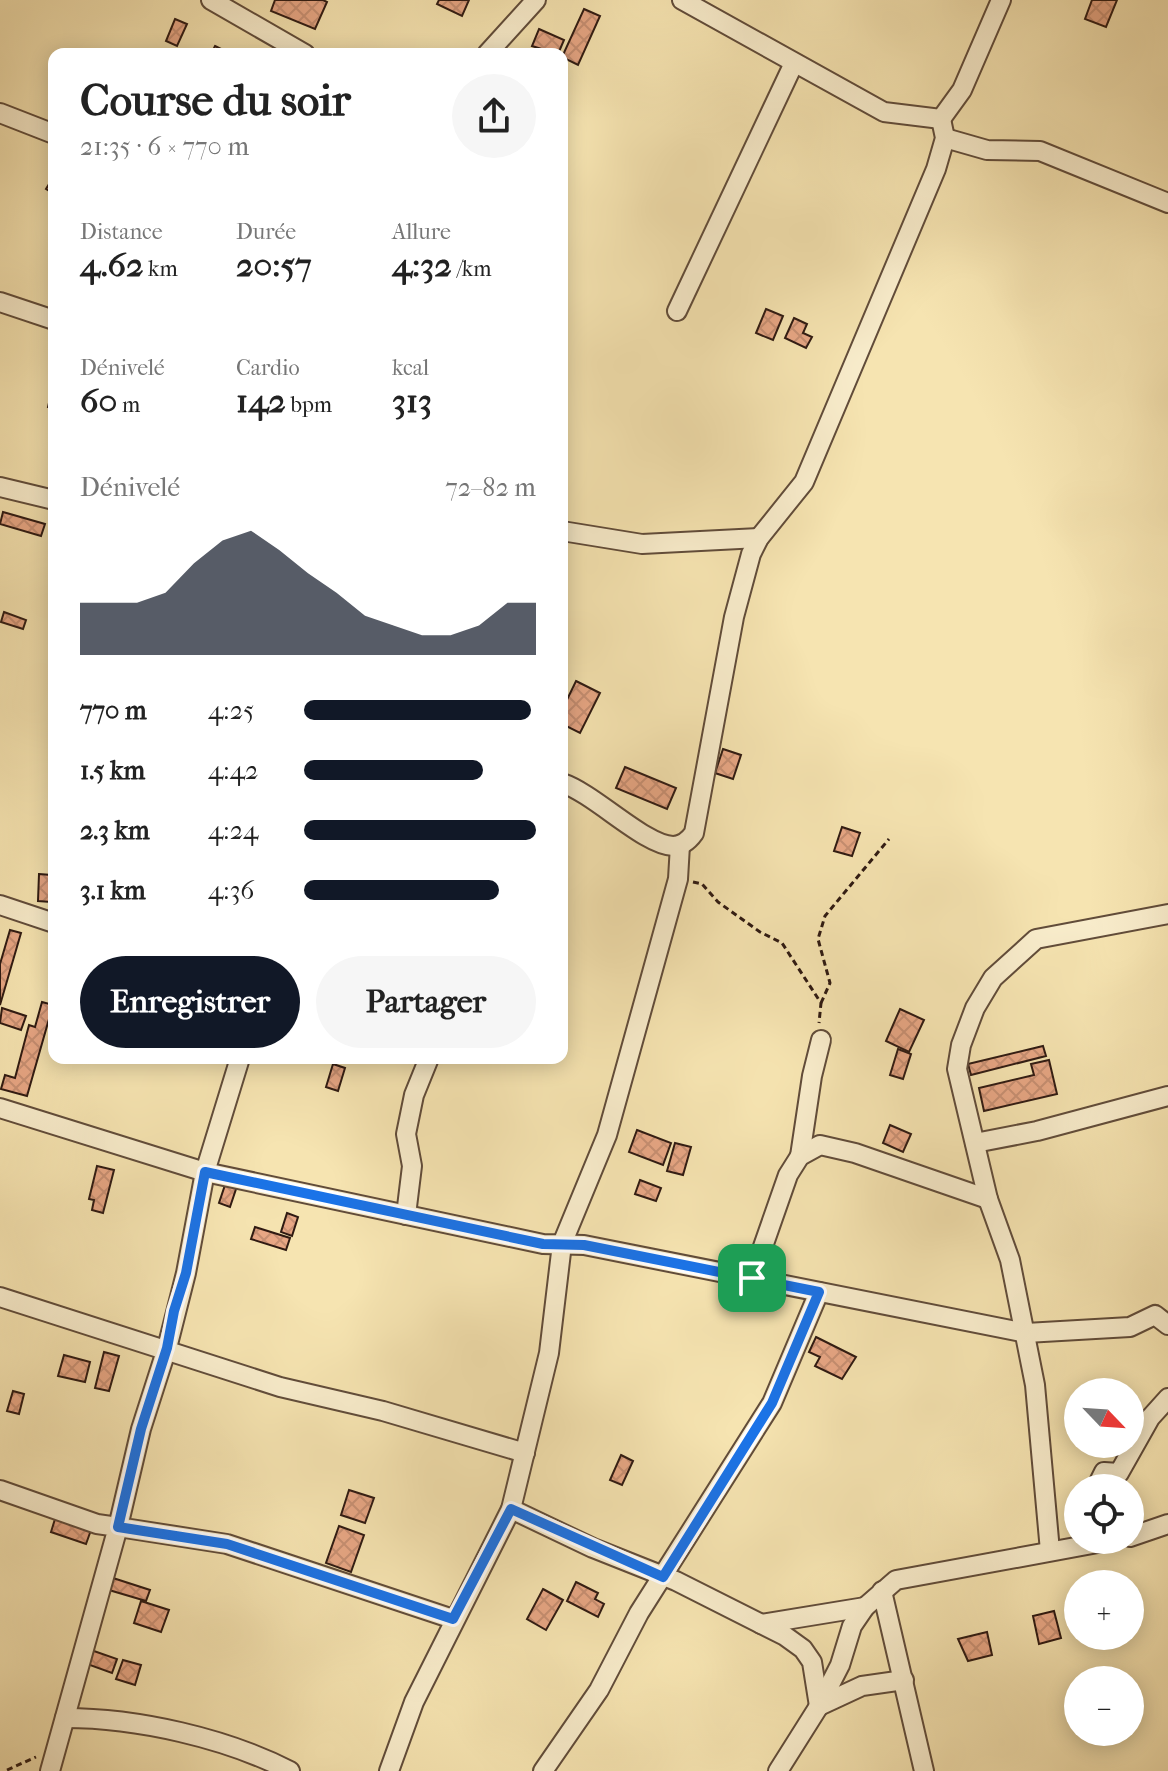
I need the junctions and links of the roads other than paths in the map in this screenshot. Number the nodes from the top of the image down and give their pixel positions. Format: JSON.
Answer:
{"nodes":[{"id":1,"x":536,"y":0,"type":"edge"},
{"id":2,"x":682,"y":0,"type":"edge"},
{"id":3,"x":1001,"y":0,"type":"edge"},
{"id":4,"x":222,"y":2,"type":"edge"},
{"id":5,"x":295,"y":48,"type":"edge"},
{"id":6,"x":492,"y":48,"type":"edge"},
{"id":7,"x":794,"y":63,"type":"junction"},
{"id":8,"x":0,"y":113,"type":"edge"},
{"id":9,"x":941,"y":119,"type":"junction"},
{"id":10,"x":48,"y":132,"type":"edge"},
{"id":11,"x":945,"y":138,"type":"junction"},
{"id":12,"x":1168,"y":203,"type":"edge"},
{"id":13,"x":0,"y":302,"type":"edge"},
{"id":14,"x":677,"y":311,"type":"dead end"},
{"id":15,"x":48,"y":318,"type":"edge"},
{"id":16,"x":0,"y":487,"type":"edge"},
{"id":17,"x":48,"y":499,"type":"edge"},
{"id":18,"x":568,"y":532,"type":"edge"},
{"id":19,"x":759,"y":538,"type":"junction"},
{"id":20,"x":568,"y":786,"type":"edge"},
{"id":21,"x":680,"y":845,"type":"junction"},
{"id":22,"x":0,"y":905,"type":"edge"},
{"id":23,"x":1168,"y":914,"type":"edge"},
{"id":24,"x":48,"y":921,"type":"edge"},
{"id":25,"x":821,"y":1040,"type":"road end"},
{"id":26,"x":238,"y":1064,"type":"edge"},
{"id":27,"x":427,"y":1064,"type":"edge"},
{"id":28,"x":1168,"y":1096,"type":"edge"},
{"id":29,"x":0,"y":1108,"type":"edge"},
{"id":30,"x":975,"y":1143,"type":"junction"},
{"id":31,"x":800,"y":1156,"type":"junction"},
{"id":32,"x":205,"y":1172,"type":"junction"},
{"id":33,"x":988,"y":1199,"type":"junction"},
{"id":34,"x":406,"y":1215,"type":"junction"},
{"id":35,"x":562,"y":1244,"type":"junction"},
{"id":36,"x":752,"y":1278,"type":"junction"},
{"id":37,"x":819,"y":1292,"type":"junction"},
{"id":38,"x":0,"y":1297,"type":"edge"},
{"id":39,"x":1164,"y":1315,"type":"edge"},
{"id":40,"x":1026,"y":1333,"type":"junction"},
{"id":41,"x":167,"y":1348,"type":"junction"},
{"id":42,"x":1168,"y":1398,"type":"edge"},
{"id":43,"x":525,"y":1453,"type":"junction"},
{"id":44,"x":1103,"y":1474,"type":"edge"},
{"id":45,"x":0,"y":1490,"type":"edge"},
{"id":46,"x":511,"y":1509,"type":"junction"},
{"id":47,"x":1168,"y":1524,"type":"edge"},
{"id":48,"x":118,"y":1527,"type":"junction"},
{"id":49,"x":1144,"y":1532,"type":"edge"},
{"id":50,"x":1064,"y":1546,"type":"edge"},
{"id":51,"x":1050,"y":1551,"type":"junction"},
{"id":52,"x":663,"y":1577,"type":"junction"},
{"id":53,"x":882,"y":1591,"type":"junction"},
{"id":54,"x":865,"y":1607,"type":"junction"},
{"id":55,"x":453,"y":1619,"type":"junction"},
{"id":56,"x":758,"y":1624,"type":"junction"},
{"id":57,"x":904,"y":1680,"type":"junction"},
{"id":58,"x":819,"y":1706,"type":"junction"},
{"id":59,"x":65,"y":1718,"type":"junction"},
{"id":60,"x":50,"y":1771,"type":"edge"},
{"id":61,"x":290,"y":1771,"type":"edge"},
{"id":62,"x":389,"y":1771,"type":"edge"},
{"id":63,"x":543,"y":1771,"type":"edge"},
{"id":64,"x":778,"y":1771,"type":"edge"},
{"id":65,"x":924,"y":1771,"type":"edge"}],
"edges":[{"from":1,"to":6,"type":"street"},
{"from":2,"to":7,"type":"street"},
{"from":3,"to":9,"type":"street"},
{"from":4,"to":5,"type":"street"},
{"from":7,"to":9,"type":"street"},
{"from":7,"to":14,"type":"street"},
{"from":8,"to":10,"type":"street"},
{"from":9,"to":11,"type":"street"},
{"from":11,"to":12,"type":"street"},
{"from":11,"to":19,"type":"street"},
{"from":13,"to":15,"type":"street"},
{"from":16,"to":17,"type":"street"},
{"from":18,"to":19,"type":"street"},
{"from":19,"to":21,"type":"street"},
{"from":20,"to":21,"type":"street"},
{"from":21,"to":35,"type":"street"},
{"from":22,"to":24,"type":"street"},
{"from":23,"to":30,"type":"street"},
{"from":25,"to":31,"type":"street"},
{"from":26,"to":32,"type":"street"},
{"from":27,"to":34,"type":"street"},
{"from":28,"to":30,"type":"street"},
{"from":29,"to":32,"type":"street"},
{"from":30,"to":33,"type":"street"},
{"from":31,"to":33,"type":"street"},
{"from":31,"to":36,"type":"street"},
{"from":32,"to":34,"type":"street"},
{"from":32,"to":41,"type":"street"},
{"from":33,"to":40,"type":"street"},
{"from":34,"to":35,"type":"street"},
{"from":35,"to":36,"type":"street"},
{"from":35,"to":43,"type":"street"},
{"from":36,"to":37,"type":"street"},
{"from":37,"to":40,"type":"street"},
{"from":37,"to":52,"type":"street"},
{"from":38,"to":41,"type":"street"},
{"from":39,"to":40,"type":"street"},
{"from":40,"to":51,"type":"street"},
{"from":41,"to":43,"type":"street"},
{"from":41,"to":48,"type":"street"},
{"from":42,"to":44,"type":"street"},
{"from":43,"to":46,"type":"street"},
{"from":45,"to":48,"type":"street"},
{"from":46,"to":52,"type":"street"},
{"from":46,"to":55,"type":"street"},
{"from":47,"to":49,"type":"street"},
{"from":48,"to":55,"type":"street"},
{"from":48,"to":59,"type":"street"},
{"from":50,"to":51,"type":"street"},
{"from":51,"to":53,"type":"street"},
{"from":52,"to":56,"type":"street"},
{"from":52,"to":63,"type":"street"},
{"from":53,"to":54,"type":"street"},
{"from":53,"to":57,"type":"street"},
{"from":54,"to":56,"type":"street"},
{"from":54,"to":58,"type":"street"},
{"from":55,"to":62,"type":"street"},
{"from":56,"to":58,"type":"street"},
{"from":57,"to":58,"type":"street"},
{"from":57,"to":65,"type":"street"},
{"from":58,"to":64,"type":"street"},
{"from":59,"to":60,"type":"street"},
{"from":59,"to":61,"type":"street"}]}
